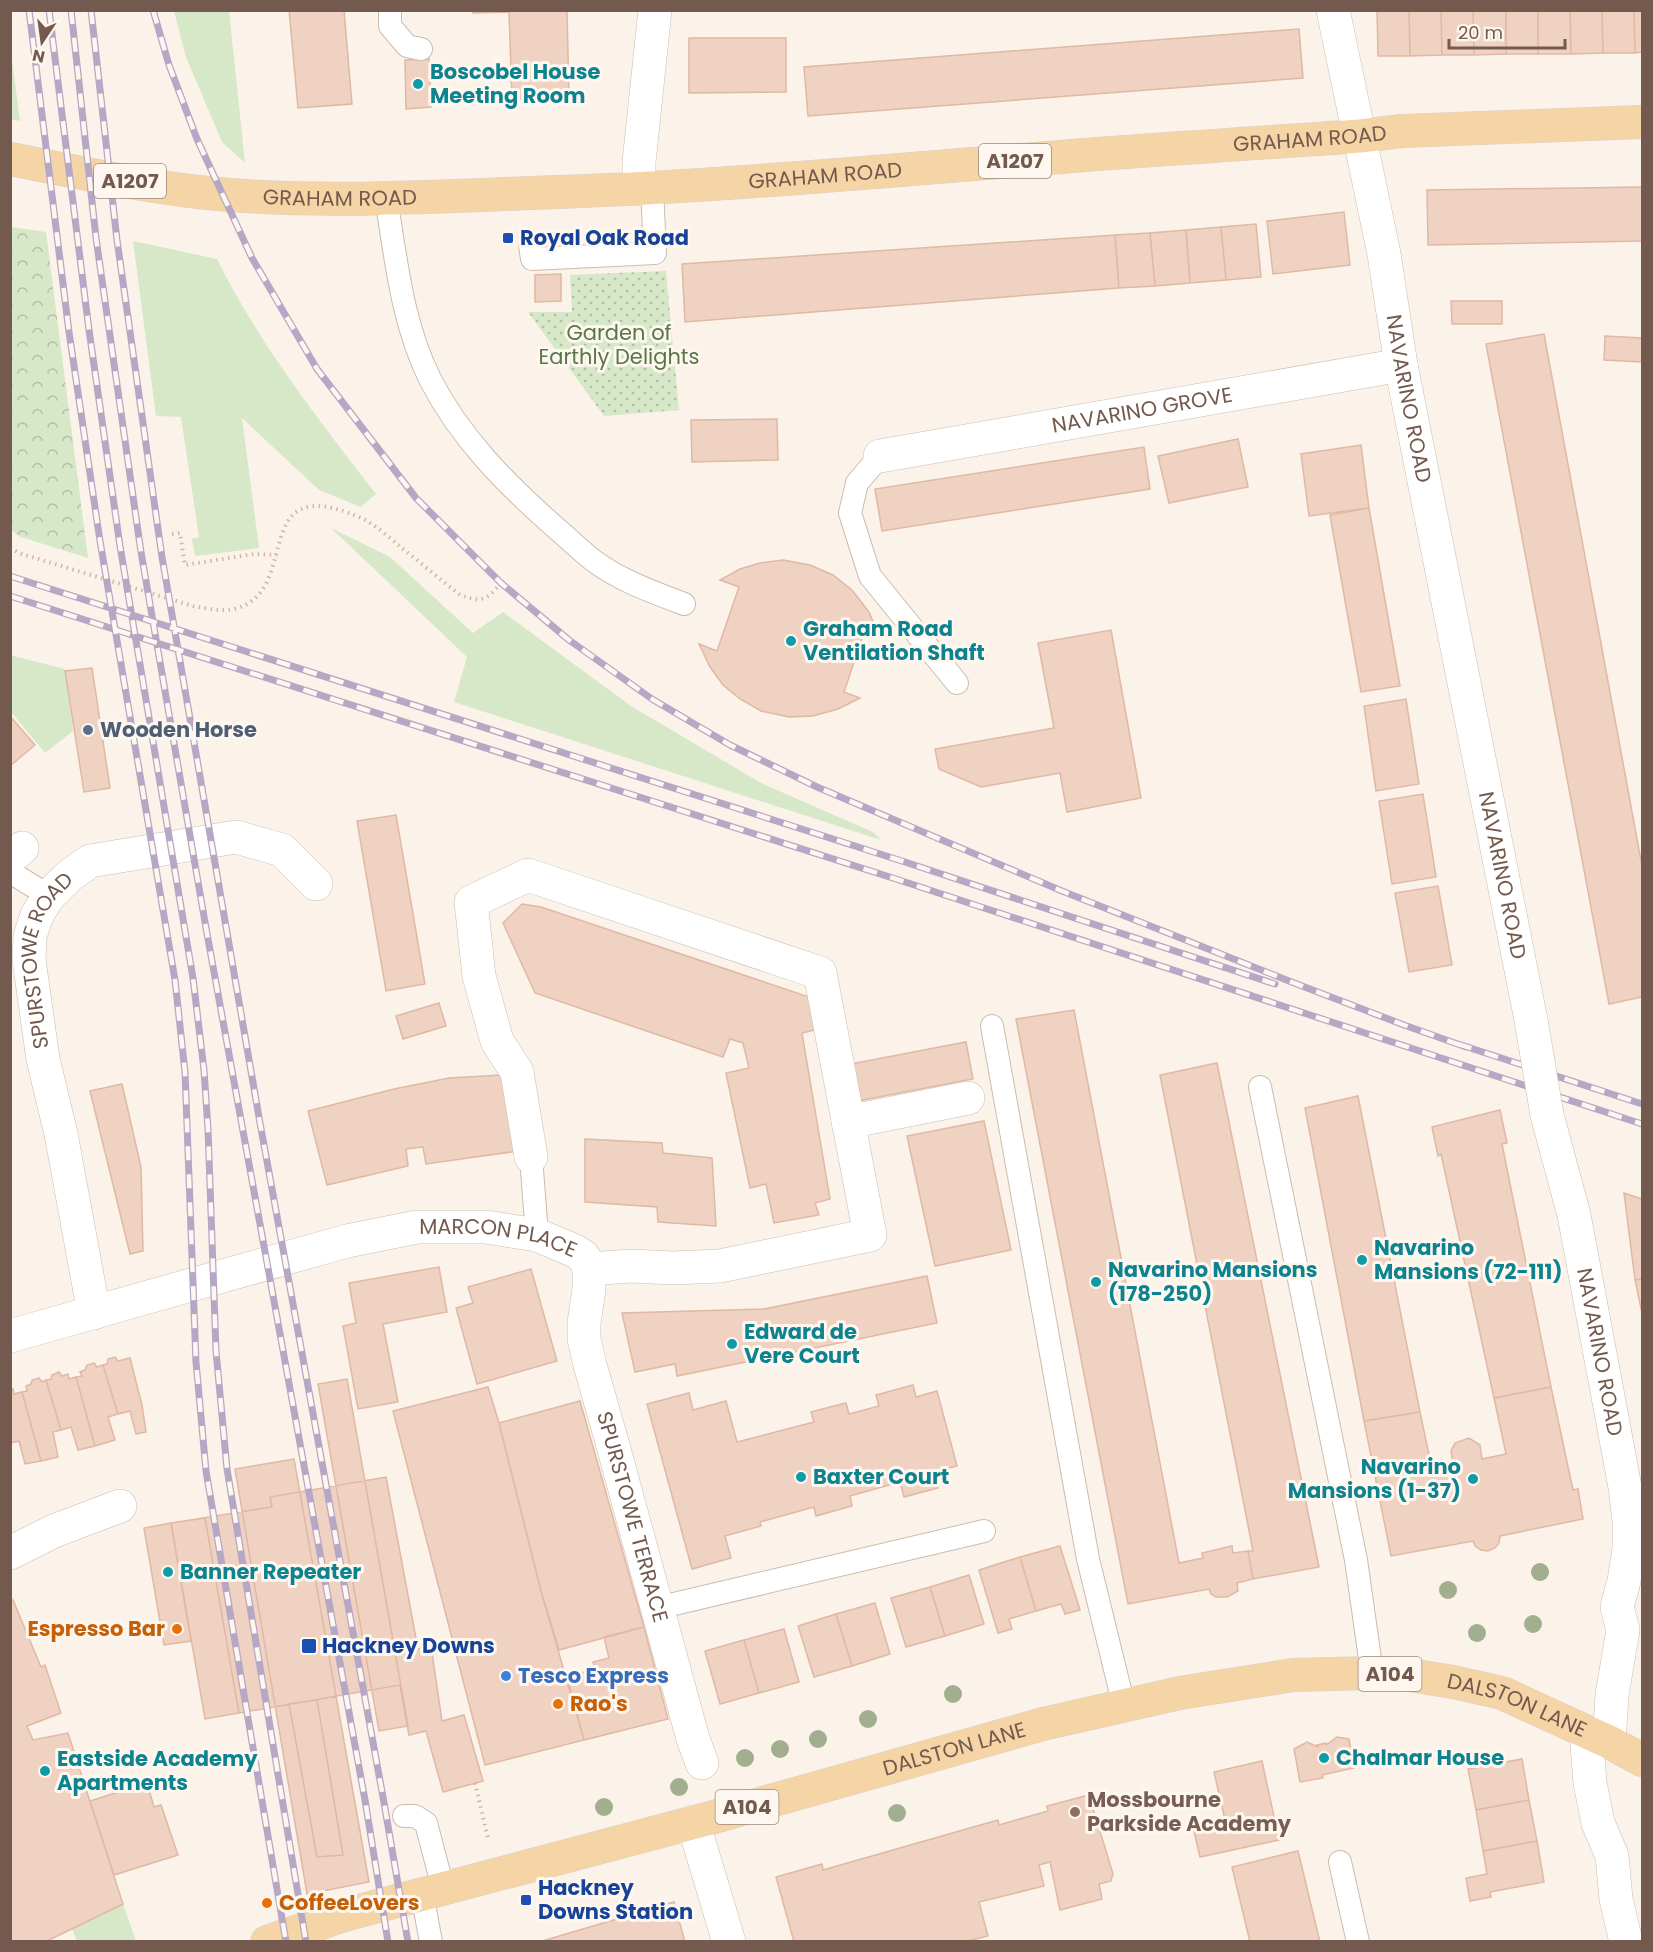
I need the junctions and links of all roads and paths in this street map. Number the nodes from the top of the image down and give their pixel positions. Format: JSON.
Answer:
{"nodes":[{"id":1,"x":390,"y":10,"type":"edge"},
{"id":2,"x":655,"y":10,"type":"edge"},
{"id":3,"x":1333,"y":10,"type":"edge"},
{"id":4,"x":421,"y":49,"type":"dead end"},
{"id":5,"x":1642,"y":122,"type":"edge"},
{"id":6,"x":1360,"y":136,"type":"junction"},
{"id":7,"x":10,"y":159,"type":"edge"},
{"id":8,"x":645,"y":188,"type":"junction"},
{"id":9,"x":386,"y":198,"type":"junction"},
{"id":10,"x":530,"y":245,"type":"dead end"},
{"id":11,"x":1401,"y":365,"type":"junction"},
{"id":12,"x":880,"y":456,"type":"joint"},
{"id":13,"x":172,"y":534,"type":"dead end"},
{"id":14,"x":10,"y":548,"type":"edge"},
{"id":15,"x":276,"y":555,"type":"junction"},
{"id":16,"x":501,"y":583,"type":"dead end"},
{"id":17,"x":684,"y":604,"type":"dead end"},
{"id":18,"x":957,"y":683,"type":"dead end"},
{"id":19,"x":14,"y":859,"type":"edge"},
{"id":20,"x":316,"y":884,"type":"dead end"},
{"id":21,"x":49,"y":896,"type":"junction"},
{"id":22,"x":992,"y":1026,"type":"dead end"},
{"id":23,"x":1260,"y":1087,"type":"dead end"},
{"id":24,"x":968,"y":1098,"type":"dead end"},
{"id":25,"x":848,"y":1122,"type":"junction"},
{"id":26,"x":531,"y":1157,"type":"joint"},
{"id":27,"x":537,"y":1234,"type":"junction"},
{"id":28,"x":589,"y":1269,"type":"junction"},
{"id":29,"x":94,"y":1313,"type":"junction"},
{"id":30,"x":10,"y":1336,"type":"edge"},
{"id":31,"x":120,"y":1506,"type":"dead end"},
{"id":32,"x":984,"y":1531,"type":"dead end"},
{"id":33,"x":10,"y":1553,"type":"edge"},
{"id":34,"x":657,"y":1608,"type":"junction"},
{"id":35,"x":1372,"y":1673,"type":"junction"},
{"id":36,"x":1124,"y":1706,"type":"junction"},
{"id":37,"x":1598,"y":1737,"type":"junction"},
{"id":38,"x":1642,"y":1760,"type":"edge"},
{"id":39,"x":702,"y":1763,"type":"dead end"},
{"id":40,"x":475,"y":1783,"type":"dead end"},
{"id":41,"x":404,"y":1816,"type":"dead end"},
{"id":42,"x":693,"y":1822,"type":"junction"},
{"id":43,"x":490,"y":1848,"type":"dead end"},
{"id":44,"x":1340,"y":1862,"type":"dead end"},
{"id":45,"x":433,"y":1891,"type":"junction"},
{"id":46,"x":267,"y":1941,"type":"edge"},
{"id":47,"x":431,"y":1941,"type":"edge"},
{"id":48,"x":729,"y":1941,"type":"edge"},
{"id":49,"x":1358,"y":1941,"type":"edge"},
{"id":50,"x":1626,"y":1941,"type":"edge"}],
"edges":[{"from":1,"to":4,"type":"lane"},
{"from":2,"to":8,"type":"street"},
{"from":3,"to":6,"type":"street","name":"NAVARINO ROAD"},
{"from":5,"to":6,"type":"main road","name":"GRAHAM ROAD","number":"A1207"},
{"from":6,"to":8,"type":"main road","name":"GRAHAM ROAD","number":"A1207"},
{"from":6,"to":11,"type":"street","name":"NAVARINO ROAD"},
{"from":7,"to":9,"type":"main road","name":"GRAHAM ROAD","number":"A1207"},
{"from":8,"to":9,"type":"main road","name":"GRAHAM ROAD","number":"A1207"},
{"from":8,"to":10,"type":"lane"},
{"from":9,"to":17,"type":"lane"},
{"from":11,"to":12,"type":"street","name":"NAVARINO GROVE"},
{"from":11,"to":37,"type":"street","name":"NAVARINO ROAD","bridge":true},
{"from":12,"to":18,"type":"lane"},
{"from":13,"to":15,"type":"path"},
{"from":14,"to":15,"type":"path"},
{"from":15,"to":16,"type":"path"},
{"from":19,"to":21,"type":"lane"},
{"from":20,"to":21,"type":"street","name":"SPURSTOWE ROAD"},
{"from":21,"to":29,"type":"street","name":"SPURSTOWE ROAD"},
{"from":22,"to":36,"type":"lane"},
{"from":23,"to":35,"type":"lane"},
{"from":24,"to":25,"type":"street"},
{"from":25,"to":26,"type":"street","name":"MARCON PLACE"},
{"from":25,"to":28,"type":"street","name":"MARCON PLACE"},
{"from":26,"to":27,"type":"lane"},
{"from":27,"to":28,"type":"street","name":"MARCON PLACE"},
{"from":27,"to":29,"type":"street","name":"MARCON PLACE"},
{"from":28,"to":34,"type":"street","name":"SPURSTOWE TERRACE"},
{"from":29,"to":30,"type":"street","name":"MARCON PLACE"},
{"from":31,"to":33,"type":"street"},
{"from":32,"to":34,"type":"lane"},
{"from":34,"to":39,"type":"street","name":"SPURSTOWE TERRACE"},
{"from":35,"to":36,"type":"main road","name":"DALSTON LANE","number":"A104"},
{"from":35,"to":37,"type":"main road","name":"DALSTON LANE","number":"A104"},
{"from":36,"to":42,"type":"main road","name":"DALSTON LANE","number":"A104"},
{"from":37,"to":38,"type":"main road","name":"DALSTON LANE","number":"A104"},
{"from":37,"to":50,"type":"street","name":"NAVARINO ROAD"},
{"from":40,"to":43,"type":"path"},
{"from":41,"to":45,"type":"lane"},
{"from":42,"to":45,"type":"main road","name":"DALSTON LANE","number":"A104"},
{"from":42,"to":48,"type":"street"},
{"from":44,"to":49,"type":"lane"},
{"from":45,"to":46,"type":"main road","name":"DALSTON LANE","number":"A104"},
{"from":45,"to":47,"type":"lane"}]}
